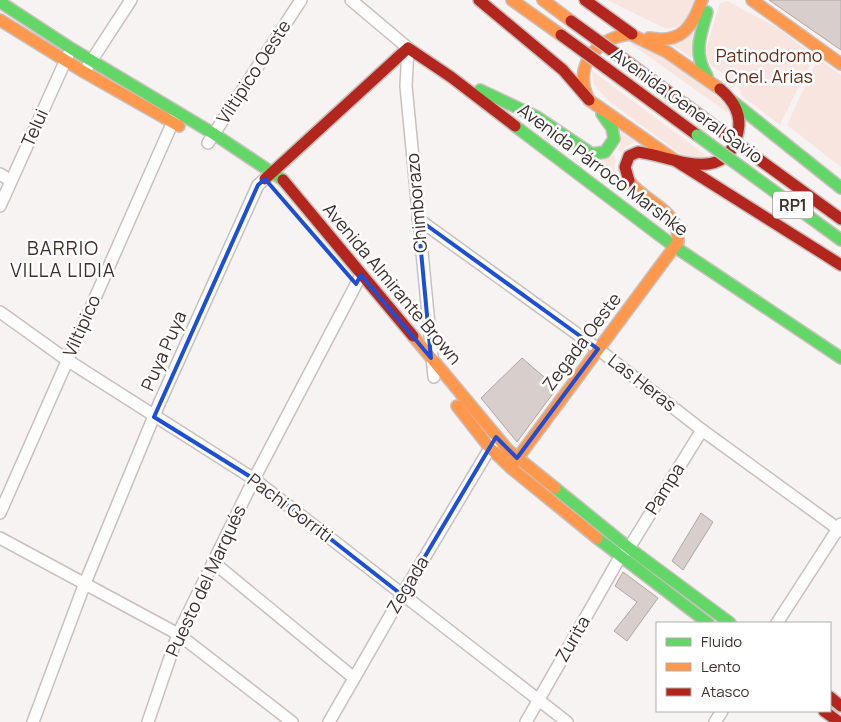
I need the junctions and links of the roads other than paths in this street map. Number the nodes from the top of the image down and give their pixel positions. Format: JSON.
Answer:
{"nodes":[{"id":1,"x":131,"y":0,"type":"edge"},
{"id":2,"x":300,"y":0,"type":"edge"},
{"id":3,"x":351,"y":0,"type":"edge"},
{"id":4,"x":479,"y":0,"type":"edge"},
{"id":5,"x":512,"y":0,"type":"edge"},
{"id":6,"x":543,"y":0,"type":"edge"},
{"id":7,"x":585,"y":0,"type":"edge"},
{"id":8,"x":702,"y":0,"type":"edge"},
{"id":9,"x":710,"y":0,"type":"edge"},
{"id":10,"x":752,"y":0,"type":"edge"},
{"id":11,"x":0,"y":2,"type":"edge"},
{"id":12,"x":0,"y":20,"type":"edge"},
{"id":13,"x":634,"y":34,"type":"junction"},
{"id":14,"x":408,"y":48,"type":"junction"},
{"id":15,"x":72,"y":50,"type":"junction"},
{"id":16,"x":66,"y":61,"type":"junction"},
{"id":17,"x":91,"y":61,"type":"junction"},
{"id":18,"x":841,"y":64,"type":"edge"},
{"id":19,"x":84,"y":72,"type":"junction"},
{"id":20,"x":451,"y":77,"type":"junction"},
{"id":21,"x":711,"y":82,"type":"junction"},
{"id":22,"x":732,"y":102,"type":"junction"},
{"id":23,"x":593,"y":103,"type":"junction"},
{"id":24,"x":175,"y":117,"type":"junction"},
{"id":25,"x":211,"y":139,"type":"junction"},
{"id":26,"x":676,"y":161,"type":"junction"},
{"id":27,"x":0,"y":174,"type":"edge"},
{"id":28,"x":268,"y":175,"type":"junction"},
{"id":29,"x":11,"y":181,"type":"junction"},
{"id":30,"x":841,"y":188,"type":"edge"},
{"id":31,"x":0,"y":206,"type":"edge"},
{"id":32,"x":418,"y":219,"type":"junction"},
{"id":33,"x":841,"y":219,"type":"edge"},
{"id":34,"x":841,"y":240,"type":"edge"},
{"id":35,"x":675,"y":247,"type":"junction"},
{"id":36,"x":841,"y":265,"type":"edge"},
{"id":37,"x":359,"y":280,"type":"junction"},
{"id":38,"x":0,"y":312,"type":"edge"},
{"id":39,"x":598,"y":349,"type":"junction"},
{"id":40,"x":431,"y":358,"type":"junction"},
{"id":41,"x":841,"y":358,"type":"edge"},
{"id":42,"x":67,"y":360,"type":"junction"},
{"id":43,"x":434,"y":377,"type":"junction"},
{"id":44,"x":154,"y":417,"type":"junction"},
{"id":45,"x":702,"y":430,"type":"junction"},
{"id":46,"x":496,"y":437,"type":"junction"},
{"id":47,"x":490,"y":448,"type":"junction"},
{"id":48,"x":514,"y":463,"type":"junction"},
{"id":49,"x":254,"y":479,"type":"junction"},
{"id":50,"x":0,"y":513,"type":"edge"},
{"id":51,"x":840,"y":528,"type":"edge"},
{"id":52,"x":0,"y":538,"type":"edge"},
{"id":53,"x":628,"y":548,"type":"junction"},
{"id":54,"x":620,"y":557,"type":"junction"},
{"id":55,"x":213,"y":562,"type":"junction"},
{"id":56,"x":85,"y":583,"type":"junction"},
{"id":57,"x":402,"y":595,"type":"junction"},
{"id":58,"x":707,"y":622,"type":"edge"},
{"id":59,"x":729,"y":622,"type":"edge"},
{"id":60,"x":779,"y":622,"type":"edge"},
{"id":61,"x":178,"y":634,"type":"junction"},
{"id":62,"x":354,"y":678,"type":"junction"},
{"id":63,"x":538,"y":701,"type":"junction"},
{"id":64,"x":825,"y":712,"type":"edge"},
{"id":65,"x":33,"y":722,"type":"edge"},
{"id":66,"x":148,"y":722,"type":"edge"},
{"id":67,"x":292,"y":722,"type":"edge"},
{"id":68,"x":329,"y":722,"type":"edge"},
{"id":69,"x":526,"y":722,"type":"edge"},
{"id":70,"x":567,"y":722,"type":"edge"},
{"id":71,"x":839,"y":722,"type":"edge"}],
"edges":[{"from":1,"to":17,"type":"street"},
{"from":2,"to":25,"type":"street","name":"Viltipico Oeste"},
{"from":3,"to":14,"type":"street","name":"Avenida Párroco Marshke"},
{"from":4,"to":23,"type":"main road"},
{"from":5,"to":34,"type":"main road","name":"Avenida General Savio","number":"RP1","bridge":true},
{"from":6,"to":33,"type":"main road","name":"Avenida General Savio","number":"RP1","bridge":true},
{"from":7,"to":13,"type":"main road"},
{"from":8,"to":13,"type":"main road"},
{"from":9,"to":21,"type":"main road"},
{"from":10,"to":18,"type":"main road"},
{"from":11,"to":15,"type":"main road","name":"Avenida Almirante Brown"},
{"from":12,"to":16,"type":"main road","name":"Avenida Almirante Brown"},
{"from":13,"to":21,"type":"main road"},
{"from":13,"to":23,"type":"main road"},
{"from":14,"to":20,"type":"main road","name":"Avenida Párroco Marshke"},
{"from":14,"to":28,"type":"main road","name":"Puya Puya"},
{"from":14,"to":32,"type":"street","name":"Chimborazo"},
{"from":15,"to":16,"type":"street","name":"Telui"},
{"from":15,"to":17,"type":"main road","name":"Avenida Almirante Brown"},
{"from":16,"to":19,"type":"main road","name":"Avenida Almirante Brown"},
{"from":16,"to":29,"type":"street","name":"Telui"},
{"from":17,"to":19,"type":"street"},
{"from":17,"to":24,"type":"main road","name":"Avenida Almirante Brown"},
{"from":19,"to":24,"type":"main road","name":"Avenida Almirante Brown"},
{"from":20,"to":23,"type":"main road"},
{"from":20,"to":35,"type":"main road","name":"Avenida Párroco Marshke"},
{"from":21,"to":22,"type":"main road"},
{"from":22,"to":26,"type":"main road"},
{"from":22,"to":30,"type":"main road"},
{"from":23,"to":26,"type":"main road"},
{"from":24,"to":25,"type":"main road","name":"Avenida Almirante Brown"},
{"from":24,"to":42,"type":"street","name":"Viltipico"},
{"from":25,"to":28,"type":"main road","name":"Avenida Almirante Brown"},
{"from":26,"to":35,"type":"main road"},
{"from":26,"to":36,"type":"main road"},
{"from":27,"to":29,"type":"street"},
{"from":28,"to":37,"type":"main road","name":"Avenida Almirante Brown"},
{"from":28,"to":44,"type":"street","name":"Puya Puya"},
{"from":29,"to":31,"type":"street","name":"Telui"},
{"from":32,"to":39,"type":"street","name":"Las Heras"},
{"from":32,"to":40,"type":"street","name":"Chimborazo"},
{"from":35,"to":39,"type":"main road","name":"Zegada Oeste"},
{"from":35,"to":41,"type":"main road","name":"Avenida Párroco Marshke"},
{"from":37,"to":40,"type":"main road","name":"Avenida Almirante Brown"},
{"from":37,"to":43,"type":"main road","name":"Avenida Almirante Brown"},
{"from":37,"to":49,"type":"street","name":"Puesto del Marqués"},
{"from":38,"to":42,"type":"street","name":"Pachi Gorriti"},
{"from":39,"to":45,"type":"street","name":"Las Heras"},
{"from":39,"to":48,"type":"main road","name":"Zegada Oeste"},
{"from":40,"to":43,"type":"street","name":"Chimborazo"},
{"from":40,"to":46,"type":"main road","name":"Avenida Almirante Brown"},
{"from":42,"to":44,"type":"street","name":"Pachi Gorriti"},
{"from":42,"to":50,"type":"street","name":"Viltipico"},
{"from":43,"to":47,"type":"main road","name":"Avenida Almirante Brown"},
{"from":44,"to":49,"type":"street","name":"Pachi Gorriti"},
{"from":44,"to":56,"type":"street","name":"Puya Puya"},
{"from":45,"to":51,"type":"street","name":"Las Heras"},
{"from":45,"to":53,"type":"street","name":"Pampa"},
{"from":46,"to":47,"type":"street","name":"Zegada"},
{"from":46,"to":48,"type":"main road","name":"Avenida Almirante Brown"},
{"from":47,"to":48,"type":"main road","name":"Avenida Almirante Brown"},
{"from":47,"to":57,"type":"street","name":"Zegada"},
{"from":48,"to":53,"type":"main road","name":"Avenida Almirante Brown"},
{"from":48,"to":54,"type":"main road","name":"Avenida Almirante Brown"},
{"from":49,"to":55,"type":"street","name":"Puesto del Marqués"},
{"from":49,"to":57,"type":"street","name":"Pachi Gorriti"},
{"from":51,"to":60,"type":"street"},
{"from":52,"to":56,"type":"street"},
{"from":53,"to":54,"type":"street","name":"Pampa"},
{"from":53,"to":59,"type":"main road","name":"Avenida Almirante Brown"},
{"from":54,"to":58,"type":"main road","name":"Avenida Almirante Brown"},
{"from":54,"to":63,"type":"street","name":"Zurita"},
{"from":55,"to":61,"type":"street","name":"Puesto del Marqués"},
{"from":55,"to":62,"type":"street"},
{"from":56,"to":61,"type":"street"},
{"from":56,"to":65,"type":"street","name":"Puya Puya"},
{"from":57,"to":62,"type":"street","name":"Zegada"},
{"from":57,"to":63,"type":"street","name":"Pachi Gorriti"},
{"from":61,"to":66,"type":"street","name":"Puesto del Marqués"},
{"from":61,"to":67,"type":"street"},
{"from":62,"to":68,"type":"street","name":"Zegada"},
{"from":63,"to":69,"type":"street","name":"Zurita"},
{"from":63,"to":70,"type":"street","name":"Pachi Gorriti"},
{"from":64,"to":71,"type":"main road"}]}
